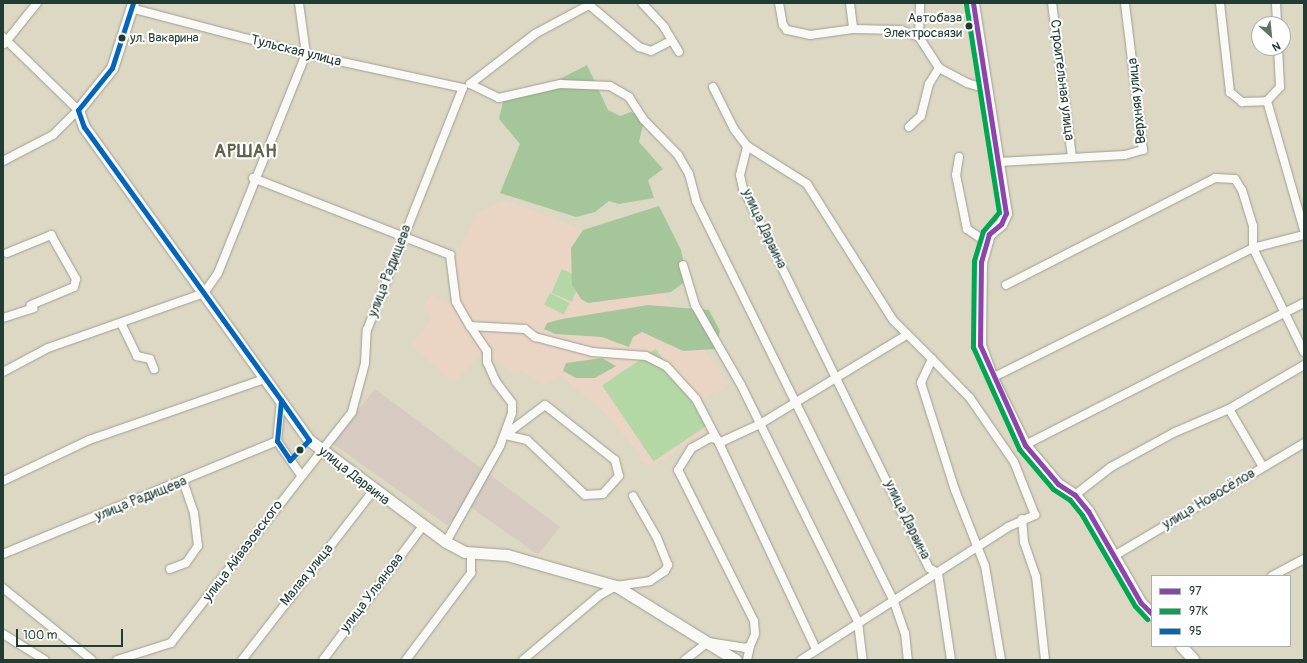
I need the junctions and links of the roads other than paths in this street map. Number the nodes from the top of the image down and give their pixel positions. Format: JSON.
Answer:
{"nodes":[{"id":1,"x":36,"y":3,"type":"edge"},
{"id":2,"x":299,"y":3,"type":"edge"},
{"id":3,"x":642,"y":3,"type":"edge"},
{"id":4,"x":779,"y":3,"type":"edge"},
{"id":5,"x":850,"y":3,"type":"edge"},
{"id":6,"x":920,"y":3,"type":"edge"},
{"id":7,"x":973,"y":3,"type":"edge"},
{"id":8,"x":1052,"y":3,"type":"edge"},
{"id":9,"x":1126,"y":3,"type":"edge"},
{"id":10,"x":1220,"y":3,"type":"edge"},
{"id":11,"x":1276,"y":3,"type":"edge"},
{"id":12,"x":588,"y":4,"type":"edge"},
{"id":13,"x":132,"y":6,"type":"edge"},
{"id":14,"x":1277,"y":16,"type":"edge"},
{"id":15,"x":853,"y":29,"type":"junction"},
{"id":16,"x":919,"y":37,"type":"junction"},
{"id":17,"x":4,"y":41,"type":"edge"},
{"id":18,"x":671,"y":41,"type":"junction"},
{"id":19,"x":679,"y":52,"type":"dead end"},
{"id":20,"x":306,"y":54,"type":"junction"},
{"id":21,"x":1278,"y":56,"type":"edge"},
{"id":22,"x":939,"y":68,"type":"junction"},
{"id":23,"x":466,"y":86,"type":"junction"},
{"id":24,"x":713,"y":87,"type":"dead end"},
{"id":25,"x":987,"y":88,"type":"junction"},
{"id":26,"x":1266,"y":101,"type":"junction"},
{"id":27,"x":78,"y":110,"type":"junction"},
{"id":28,"x":909,"y":127,"type":"dead end"},
{"id":29,"x":747,"y":146,"type":"junction"},
{"id":30,"x":958,"y":157,"type":"dead end"},
{"id":31,"x":1072,"y":157,"type":"junction"},
{"id":32,"x":3,"y":161,"type":"edge"},
{"id":33,"x":999,"y":162,"type":"junction"},
{"id":34,"x":253,"y":178,"type":"junction"},
{"id":35,"x":1304,"y":230,"type":"edge"},
{"id":36,"x":1304,"y":235,"type":"edge"},
{"id":37,"x":402,"y":238,"type":"junction"},
{"id":38,"x":986,"y":242,"type":"junction"},
{"id":39,"x":1253,"y":248,"type":"junction"},
{"id":40,"x":7,"y":253,"type":"dead end"},
{"id":41,"x":683,"y":265,"type":"dead end"},
{"id":42,"x":1006,"y":285,"type":"dead end"},
{"id":43,"x":204,"y":293,"type":"junction"},
{"id":44,"x":1304,"y":303,"type":"edge"},
{"id":45,"x":1282,"y":314,"type":"junction"},
{"id":46,"x":3,"y":318,"type":"edge"},
{"id":47,"x":121,"y":323,"type":"junction"},
{"id":48,"x":470,"y":326,"type":"junction"},
{"id":49,"x":905,"y":336,"type":"junction"},
{"id":50,"x":1304,"y":352,"type":"edge"},
{"id":51,"x":932,"y":359,"type":"junction"},
{"id":52,"x":1304,"y":365,"type":"edge"},
{"id":53,"x":154,"y":369,"type":"dead end"},
{"id":54,"x":3,"y":372,"type":"edge"},
{"id":55,"x":837,"y":378,"type":"junction"},
{"id":56,"x":992,"y":378,"type":"junction"},
{"id":57,"x":264,"y":379,"type":"junction"},
{"id":58,"x":281,"y":400,"type":"junction"},
{"id":59,"x":797,"y":401,"type":"junction"},
{"id":60,"x":1229,"y":409,"type":"junction"},
{"id":61,"x":760,"y":424,"type":"junction"},
{"id":62,"x":505,"y":435,"type":"junction"},
{"id":63,"x":277,"y":441,"type":"junction"},
{"id":64,"x":718,"y":441,"type":"junction"},
{"id":65,"x":1304,"y":443,"type":"edge"},
{"id":66,"x":1025,"y":445,"type":"junction"},
{"id":67,"x":320,"y":450,"type":"junction"},
{"id":68,"x":1263,"y":467,"type":"junction"},
{"id":69,"x":301,"y":475,"type":"junction"},
{"id":70,"x":3,"y":481,"type":"edge"},
{"id":71,"x":183,"y":481,"type":"junction"},
{"id":72,"x":373,"y":491,"type":"junction"},
{"id":73,"x":1075,"y":495,"type":"junction"},
{"id":74,"x":633,"y":496,"type":"dead end"},
{"id":75,"x":1022,"y":519,"type":"junction"},
{"id":76,"x":422,"y":527,"type":"junction"},
{"id":77,"x":446,"y":542,"type":"junction"},
{"id":78,"x":977,"y":549,"type":"junction"},
{"id":79,"x":472,"y":553,"type":"junction"},
{"id":80,"x":3,"y":554,"type":"edge"},
{"id":81,"x":1114,"y":556,"type":"junction"},
{"id":82,"x":1304,"y":559,"type":"edge"},
{"id":83,"x":170,"y":569,"type":"dead end"},
{"id":84,"x":938,"y":573,"type":"junction"},
{"id":85,"x":1274,"y":575,"type":"edge"},
{"id":86,"x":616,"y":586,"type":"junction"},
{"id":87,"x":3,"y":588,"type":"edge"},
{"id":88,"x":893,"y":599,"type":"junction"},
{"id":89,"x":1151,"y":613,"type":"edge"},
{"id":90,"x":858,"y":622,"type":"junction"},
{"id":91,"x":3,"y":634,"type":"edge"},
{"id":92,"x":708,"y":642,"type":"junction"},
{"id":93,"x":750,"y":646,"type":"junction"},
{"id":94,"x":1181,"y":647,"type":"edge"},
{"id":95,"x":816,"y":649,"type":"junction"},
{"id":96,"x":45,"y":660,"type":"edge"},
{"id":97,"x":92,"y":660,"type":"edge"},
{"id":98,"x":117,"y":660,"type":"edge"},
{"id":99,"x":242,"y":660,"type":"edge"},
{"id":100,"x":323,"y":660,"type":"edge"},
{"id":101,"x":406,"y":660,"type":"edge"},
{"id":102,"x":522,"y":660,"type":"edge"},
{"id":103,"x":684,"y":660,"type":"edge"},
{"id":104,"x":736,"y":660,"type":"edge"},
{"id":105,"x":747,"y":660,"type":"edge"},
{"id":106,"x":801,"y":660,"type":"edge"},
{"id":107,"x":863,"y":660,"type":"edge"},
{"id":108,"x":908,"y":660,"type":"edge"},
{"id":109,"x":951,"y":660,"type":"edge"},
{"id":110,"x":1001,"y":660,"type":"edge"},
{"id":111,"x":1045,"y":660,"type":"edge"},
{"id":112,"x":1194,"y":660,"type":"edge"}],
"edges":[{"from":1,"to":17,"type":"street"},
{"from":2,"to":20,"type":"street"},
{"from":3,"to":18,"type":"street"},
{"from":4,"to":15,"type":"street"},
{"from":5,"to":15,"type":"street"},
{"from":6,"to":16,"type":"street"},
{"from":7,"to":25,"type":"street"},
{"from":8,"to":31,"type":"street","name":"Строительная улица"},
{"from":9,"to":31,"type":"street","name":"Верхняя улица"},
{"from":10,"to":26,"type":"street"},
{"from":11,"to":14,"type":"street"},
{"from":12,"to":18,"type":"street"},
{"from":12,"to":23,"type":"street"},
{"from":13,"to":20,"type":"street","name":"Тульская улица"},
{"from":13,"to":27,"type":"street"},
{"from":15,"to":16,"type":"street"},
{"from":16,"to":22,"type":"street"},
{"from":17,"to":27,"type":"street","name":"улица Дарвина"},
{"from":18,"to":19,"type":"street"},
{"from":20,"to":23,"type":"street","name":"Тульская улица"},
{"from":20,"to":34,"type":"street"},
{"from":21,"to":26,"type":"street"},
{"from":22,"to":25,"type":"street"},
{"from":22,"to":28,"type":"street"},
{"from":23,"to":37,"type":"street","name":"улица Радищева"},
{"from":23,"to":59,"type":"street"},
{"from":24,"to":29,"type":"street"},
{"from":25,"to":33,"type":"street"},
{"from":26,"to":35,"type":"street"},
{"from":27,"to":32,"type":"street"},
{"from":27,"to":43,"type":"street","name":"улица Дарвина"},
{"from":29,"to":49,"type":"street"},
{"from":29,"to":55,"type":"street","name":"улица Дарвина"},
{"from":30,"to":38,"type":"street"},
{"from":31,"to":33,"type":"street","name":"Верхняя улица"},
{"from":33,"to":38,"type":"street"},
{"from":34,"to":37,"type":"street"},
{"from":34,"to":43,"type":"street"},
{"from":36,"to":39,"type":"street"},
{"from":37,"to":48,"type":"street"},
{"from":37,"to":67,"type":"street","name":"улица Радищева"},
{"from":38,"to":56,"type":"street"},
{"from":39,"to":42,"type":"street"},
{"from":39,"to":45,"type":"street"},
{"from":39,"to":56,"type":"street"},
{"from":40,"to":46,"type":"street"},
{"from":41,"to":61,"type":"street"},
{"from":43,"to":47,"type":"street"},
{"from":43,"to":57,"type":"street","name":"улица Дарвина"},
{"from":44,"to":45,"type":"street"},
{"from":45,"to":50,"type":"street"},
{"from":45,"to":66,"type":"street"},
{"from":47,"to":53,"type":"street"},
{"from":47,"to":54,"type":"street"},
{"from":48,"to":62,"type":"street"},
{"from":48,"to":64,"type":"street"},
{"from":49,"to":51,"type":"street"},
{"from":49,"to":55,"type":"street"},
{"from":51,"to":75,"type":"street","name":"улица Дарвина"},
{"from":51,"to":78,"type":"street"},
{"from":52,"to":60,"type":"street"},
{"from":55,"to":59,"type":"street"},
{"from":55,"to":84,"type":"street","name":"улица Дарвина"},
{"from":56,"to":66,"type":"street"},
{"from":57,"to":58,"type":"street","name":"улица Дарвина"},
{"from":57,"to":70,"type":"street"},
{"from":58,"to":63,"type":"street"},
{"from":58,"to":67,"type":"street","name":"улица Дарвина"},
{"from":59,"to":61,"type":"street"},
{"from":59,"to":88,"type":"street"},
{"from":60,"to":68,"type":"street"},
{"from":60,"to":73,"type":"street"},
{"from":61,"to":64,"type":"street"},
{"from":61,"to":90,"type":"street"},
{"from":62,"to":62,"type":"street"},
{"from":62,"to":77,"type":"street"},
{"from":63,"to":69,"type":"street"},
{"from":63,"to":71,"type":"street","name":"улица Радищева"},
{"from":64,"to":93,"type":"street"},
{"from":64,"to":95,"type":"street"},
{"from":65,"to":68,"type":"street","name":"улица Новосёлов"},
{"from":66,"to":73,"type":"street"},
{"from":67,"to":69,"type":"street","name":"улица Айвазовского"},
{"from":67,"to":72,"type":"street","name":"улица Дарвина"},
{"from":68,"to":81,"type":"street","name":"улица Новосёлов"},
{"from":69,"to":98,"type":"street","name":"улица Айвазовского"},
{"from":71,"to":80,"type":"street","name":"улица Радищева"},
{"from":71,"to":83,"type":"street"},
{"from":72,"to":76,"type":"street","name":"улица Дарвина"},
{"from":72,"to":99,"type":"street","name":"Малая улица"},
{"from":73,"to":81,"type":"street"},
{"from":74,"to":86,"type":"street"},
{"from":75,"to":78,"type":"street","name":"улица Дарвина"},
{"from":75,"to":111,"type":"street"},
{"from":76,"to":77,"type":"street","name":"улица Дарвина"},
{"from":76,"to":100,"type":"street","name":"улица Ульянова"},
{"from":77,"to":79,"type":"street","name":"улица Дарвина"},
{"from":78,"to":84,"type":"street","name":"улица Дарвина"},
{"from":78,"to":110,"type":"street"},
{"from":79,"to":86,"type":"street","name":"улица Дарвина"},
{"from":79,"to":101,"type":"street"},
{"from":81,"to":89,"type":"street"},
{"from":82,"to":85,"type":"street"},
{"from":84,"to":88,"type":"street","name":"улица Дарвина"},
{"from":84,"to":109,"type":"street","name":"улица Дарвина"},
{"from":86,"to":92,"type":"street","name":"улица Дарвина"},
{"from":86,"to":102,"type":"street"},
{"from":87,"to":97,"type":"street"},
{"from":88,"to":90,"type":"street","name":"улица Дарвина"},
{"from":88,"to":108,"type":"street"},
{"from":90,"to":95,"type":"street","name":"улица Дарвина"},
{"from":90,"to":107,"type":"street"},
{"from":91,"to":96,"type":"street"},
{"from":92,"to":93,"type":"street","name":"улица Дарвина"},
{"from":92,"to":103,"type":"street"},
{"from":92,"to":104,"type":"street","name":"улица Дарвина"},
{"from":93,"to":105,"type":"street"},
{"from":94,"to":112,"type":"street"},
{"from":95,"to":106,"type":"street","name":"улица Дарвина"}]}
